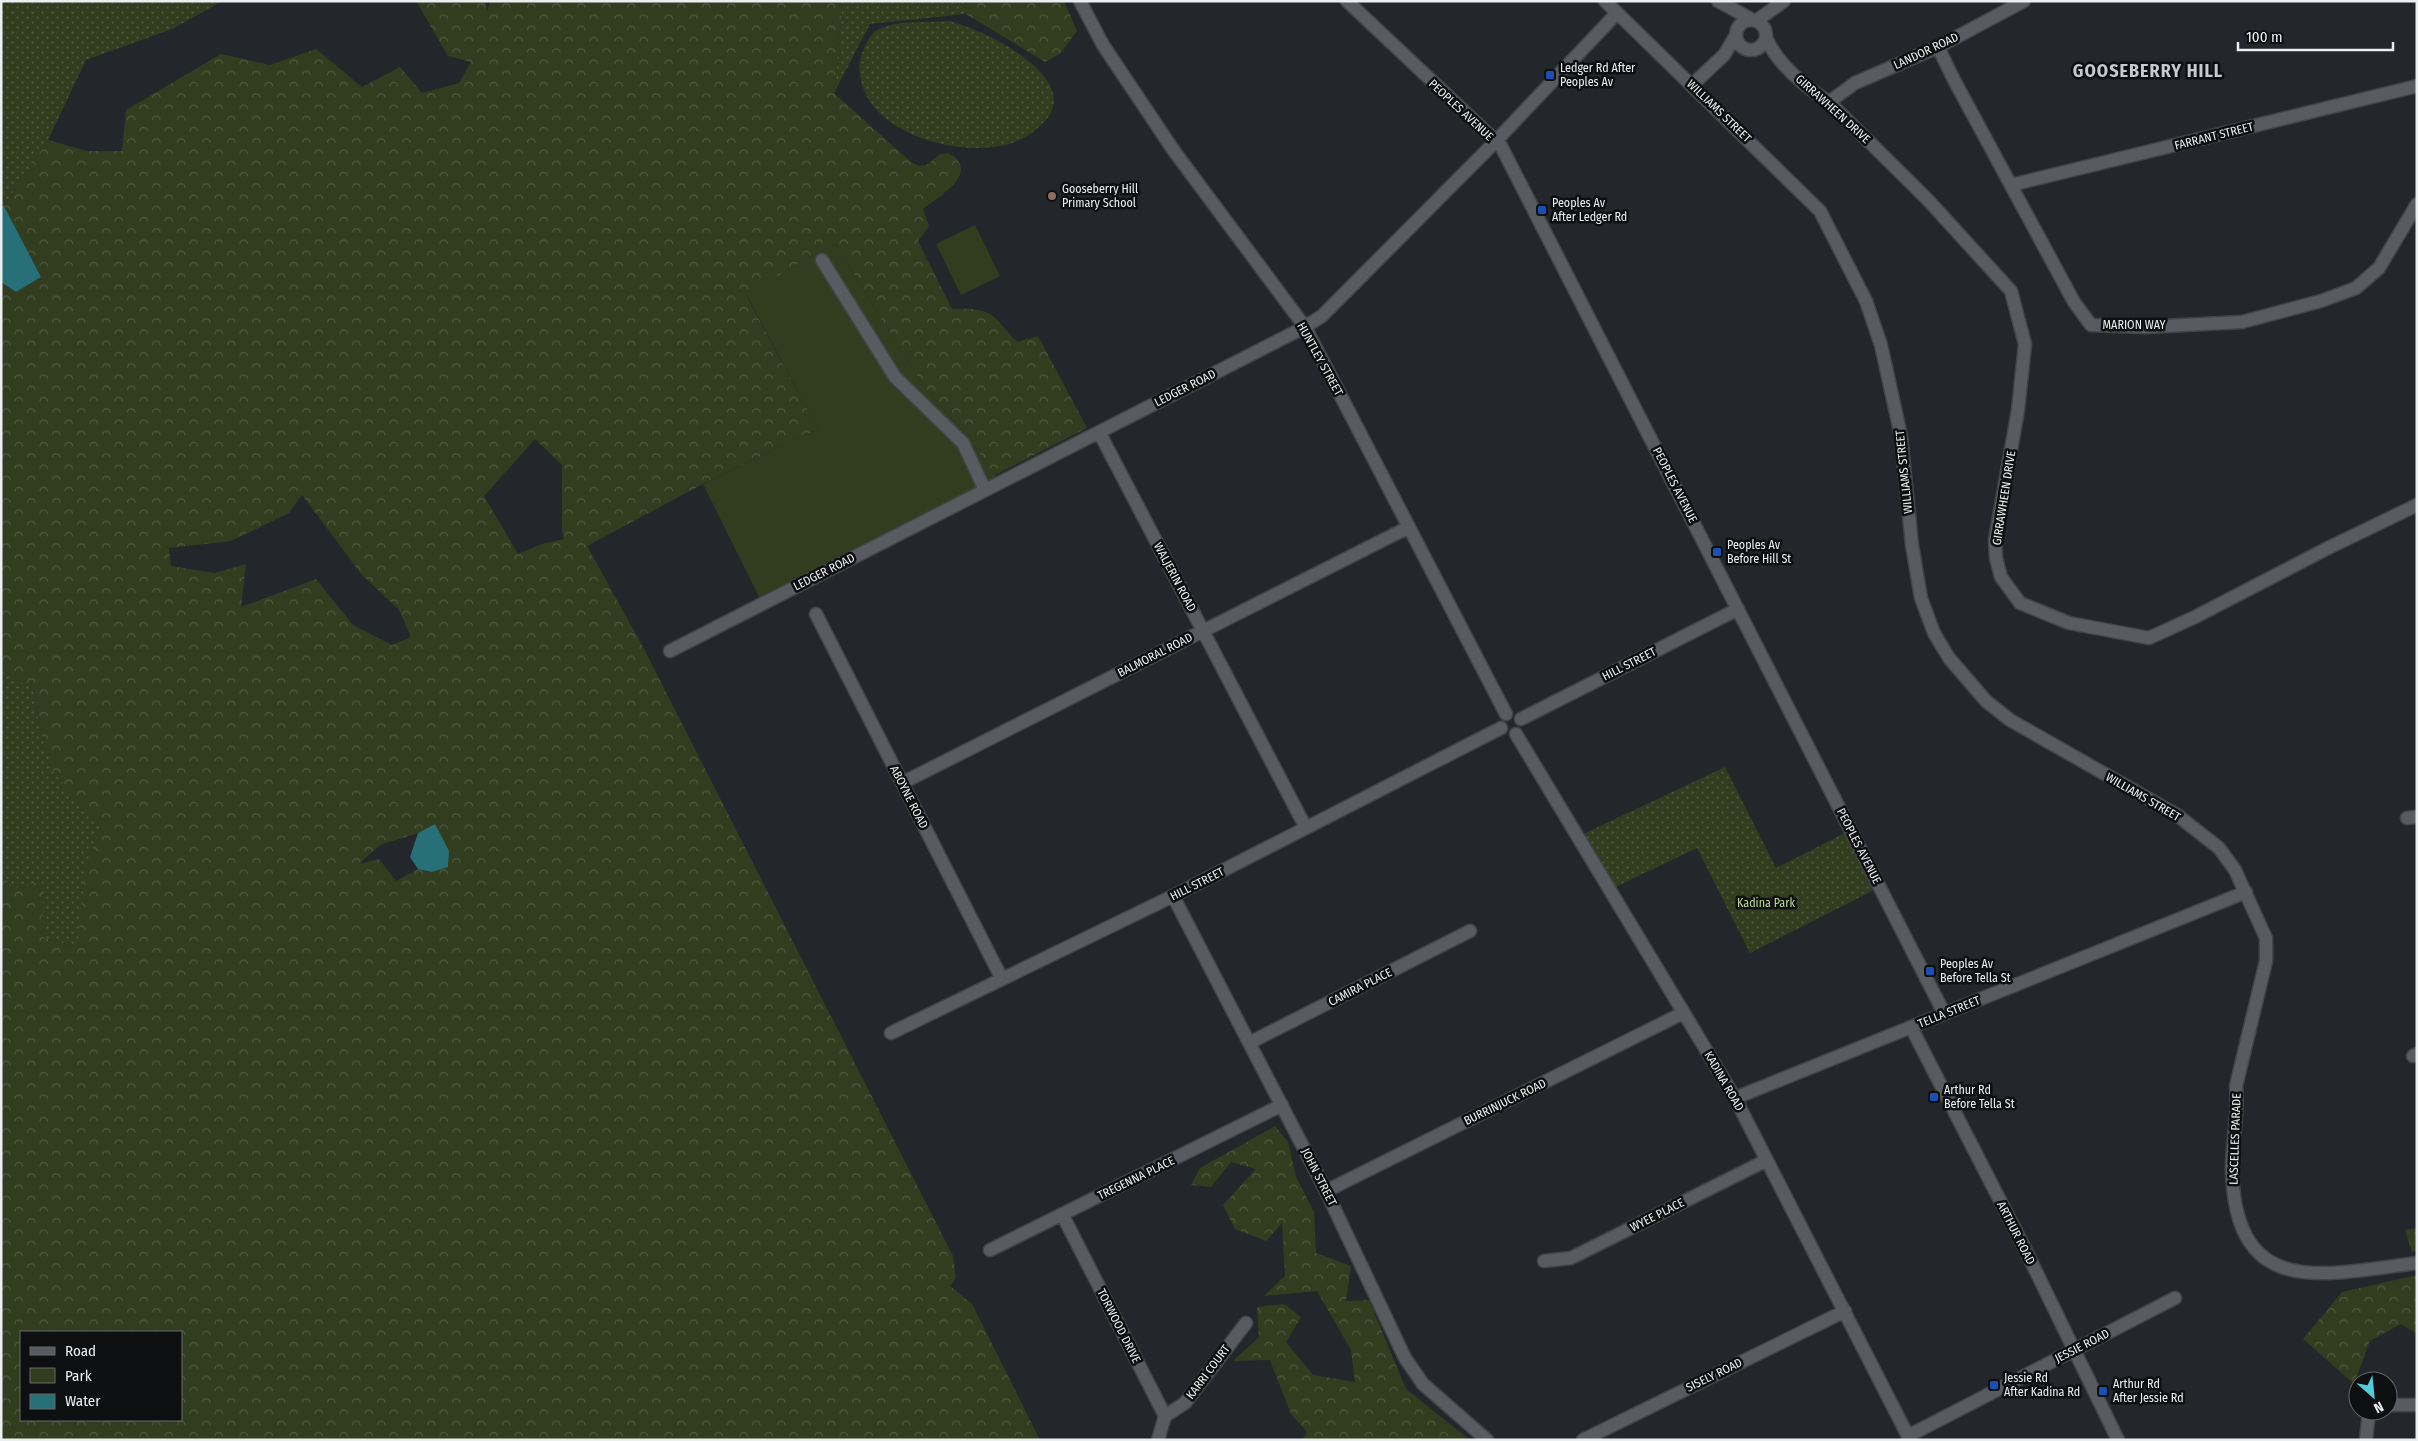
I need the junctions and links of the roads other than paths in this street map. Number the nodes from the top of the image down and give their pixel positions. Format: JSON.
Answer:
{"nodes":[{"id":1,"x":1080,"y":1,"type":"edge"},
{"id":2,"x":1347,"y":1,"type":"edge"},
{"id":3,"x":1605,"y":1,"type":"edge"},
{"id":4,"x":2024,"y":1,"type":"edge"},
{"id":5,"x":1719,"y":2,"type":"edge"},
{"id":6,"x":1782,"y":3,"type":"edge"},
{"id":7,"x":1617,"y":13,"type":"junction"},
{"id":8,"x":1754,"y":20,"type":"junction"},
{"id":9,"x":1736,"y":32,"type":"junction"},
{"id":10,"x":1766,"y":36,"type":"junction"},
{"id":11,"x":1938,"y":47,"type":"junction"},
{"id":12,"x":1752,"y":49,"type":"junction"},
{"id":13,"x":1774,"y":54,"type":"junction"},
{"id":14,"x":1724,"y":56,"type":"junction"},
{"id":15,"x":1692,"y":85,"type":"junction"},
{"id":16,"x":2417,"y":86,"type":"edge"},
{"id":17,"x":1829,"y":102,"type":"junction"},
{"id":18,"x":1495,"y":142,"type":"junction"},
{"id":19,"x":2011,"y":185,"type":"junction"},
{"id":20,"x":2417,"y":204,"type":"edge"},
{"id":21,"x":822,"y":260,"type":"dead end"},
{"id":22,"x":1305,"y":327,"type":"junction"},
{"id":23,"x":1099,"y":432,"type":"junction"},
{"id":24,"x":986,"y":490,"type":"junction"},
{"id":25,"x":2417,"y":505,"type":"edge"},
{"id":26,"x":1409,"y":528,"type":"junction"},
{"id":27,"x":1738,"y":609,"type":"junction"},
{"id":28,"x":816,"y":614,"type":"dead end"},
{"id":29,"x":1203,"y":631,"type":"junction"},
{"id":30,"x":670,"y":651,"type":"dead end"},
{"id":31,"x":1506,"y":714,"type":"junction"},
{"id":32,"x":1521,"y":719,"type":"junction"},
{"id":33,"x":1501,"y":728,"type":"junction"},
{"id":34,"x":1516,"y":734,"type":"junction"},
{"id":35,"x":902,"y":783,"type":"junction"},
{"id":36,"x":1306,"y":828,"type":"junction"},
{"id":37,"x":2246,"y":892,"type":"junction"},
{"id":38,"x":1173,"y":896,"type":"junction"},
{"id":39,"x":1470,"y":931,"type":"dead end"},
{"id":40,"x":1002,"y":980,"type":"junction"},
{"id":41,"x":1683,"y":1013,"type":"junction"},
{"id":42,"x":1944,"y":1013,"type":"junction"},
{"id":43,"x":1911,"y":1027,"type":"junction"},
{"id":44,"x":890,"y":1034,"type":"dead end"},
{"id":45,"x":1250,"y":1043,"type":"junction"},
{"id":46,"x":1735,"y":1098,"type":"junction"},
{"id":47,"x":1282,"y":1106,"type":"junction"},
{"id":48,"x":1767,"y":1160,"type":"junction"},
{"id":49,"x":1326,"y":1191,"type":"junction"},
{"id":50,"x":1062,"y":1214,"type":"junction"},
{"id":51,"x":990,"y":1250,"type":"dead end"},
{"id":52,"x":1544,"y":1261,"type":"dead end"},
{"id":53,"x":2417,"y":1263,"type":"edge"},
{"id":54,"x":2175,"y":1298,"type":"dead end"},
{"id":55,"x":1845,"y":1311,"type":"junction"},
{"id":56,"x":1246,"y":1323,"type":"dead end"},
{"id":57,"x":2075,"y":1350,"type":"junction"},
{"id":58,"x":2398,"y":1405,"type":"edge"},
{"id":59,"x":2417,"y":1405,"type":"edge"},
{"id":60,"x":1165,"y":1416,"type":"junction"},
{"id":61,"x":2368,"y":1421,"type":"edge"},
{"id":62,"x":1910,"y":1438,"type":"edge"},
{"id":63,"x":1158,"y":1440,"type":"edge"},
{"id":64,"x":1487,"y":1440,"type":"edge"},
{"id":65,"x":1584,"y":1440,"type":"edge"},
{"id":66,"x":2118,"y":1440,"type":"edge"},
{"id":67,"x":2366,"y":1440,"type":"edge"}],
"edges":[{"from":1,"to":22,"type":"street","name":"HUNTLEY STREET"},
{"from":2,"to":18,"type":"street","name":"PEOPLES AVENUE"},
{"from":3,"to":7,"type":"street","name":"WILLIAMS STREET"},
{"from":4,"to":11,"type":"street","name":"LANDOR ROAD"},
{"from":5,"to":8,"type":"street"},
{"from":5,"to":9,"type":"street"},
{"from":6,"to":8,"type":"street"},
{"from":6,"to":10,"type":"street"},
{"from":7,"to":15,"type":"street","name":"WILLIAMS STREET"},
{"from":7,"to":18,"type":"street","name":"LEDGER ROAD"},
{"from":8,"to":9,"type":"street"},
{"from":8,"to":10,"type":"street"},
{"from":9,"to":12,"type":"street"},
{"from":9,"to":14,"type":"street"},
{"from":10,"to":12,"type":"street"},
{"from":10,"to":13,"type":"street","name":"GIRRAWHEEN DRIVE"},
{"from":11,"to":17,"type":"street","name":"LANDOR ROAD"},
{"from":11,"to":19,"type":"street","name":"MARION WAY"},
{"from":12,"to":13,"type":"street","name":"GIRRAWHEEN DRIVE"},
{"from":12,"to":14,"type":"street"},
{"from":13,"to":17,"type":"street","name":"GIRRAWHEEN DRIVE"},
{"from":14,"to":15,"type":"street"},
{"from":15,"to":37,"type":"street","name":"WILLIAMS STREET"},
{"from":16,"to":19,"type":"street","name":"FARRANT STREET"},
{"from":17,"to":25,"type":"street","name":"GIRRAWHEEN DRIVE"},
{"from":18,"to":22,"type":"street","name":"LEDGER ROAD"},
{"from":18,"to":27,"type":"street","name":"PEOPLES AVENUE"},
{"from":19,"to":20,"type":"street","name":"MARION WAY"},
{"from":21,"to":24,"type":"street"},
{"from":22,"to":23,"type":"street","name":"LEDGER ROAD"},
{"from":22,"to":26,"type":"street","name":"HUNTLEY STREET"},
{"from":23,"to":24,"type":"street","name":"LEDGER ROAD"},
{"from":23,"to":29,"type":"street","name":"WALJERIN ROAD"},
{"from":24,"to":30,"type":"street","name":"LEDGER ROAD"},
{"from":26,"to":29,"type":"street","name":"BALMORAL ROAD"},
{"from":26,"to":31,"type":"street","name":"HUNTLEY STREET"},
{"from":27,"to":32,"type":"street","name":"HILL STREET"},
{"from":27,"to":42,"type":"street","name":"PEOPLES AVENUE"},
{"from":28,"to":35,"type":"street","name":"ABOYNE ROAD"},
{"from":29,"to":35,"type":"street","name":"BALMORAL ROAD"},
{"from":29,"to":36,"type":"street","name":"WALJERIN ROAD"},
{"from":31,"to":32,"type":"street"},
{"from":31,"to":33,"type":"street"},
{"from":32,"to":34,"type":"street"},
{"from":33,"to":34,"type":"street"},
{"from":33,"to":36,"type":"street","name":"HILL STREET"},
{"from":34,"to":41,"type":"street","name":"KADINA ROAD"},
{"from":35,"to":40,"type":"street","name":"ABOYNE ROAD"},
{"from":36,"to":38,"type":"street","name":"HILL STREET"},
{"from":37,"to":42,"type":"street","name":"TELLA STREET"},
{"from":37,"to":53,"type":"street","name":"LASCELLES PARADE"},
{"from":38,"to":40,"type":"street","name":"HILL STREET"},
{"from":38,"to":45,"type":"street","name":"JOHN STREET"},
{"from":39,"to":45,"type":"street","name":"CAMIRA PLACE"},
{"from":40,"to":44,"type":"street","name":"HILL STREET"},
{"from":41,"to":46,"type":"street","name":"KADINA ROAD"},
{"from":41,"to":49,"type":"street","name":"BURRINJUCK ROAD"},
{"from":42,"to":43,"type":"street","name":"TELLA STREET"},
{"from":43,"to":46,"type":"street","name":"TELLA STREET"},
{"from":43,"to":57,"type":"street","name":"ARTHUR ROAD"},
{"from":45,"to":47,"type":"street","name":"JOHN STREET"},
{"from":46,"to":48,"type":"street","name":"KADINA ROAD"},
{"from":47,"to":49,"type":"street","name":"JOHN STREET"},
{"from":47,"to":50,"type":"street","name":"TREGENNA PLACE"},
{"from":48,"to":52,"type":"street","name":"WYEE PLACE"},
{"from":48,"to":55,"type":"street","name":"KADINA ROAD"},
{"from":49,"to":64,"type":"street","name":"JOHN STREET"},
{"from":50,"to":51,"type":"street","name":"TREGENNA PLACE"},
{"from":50,"to":60,"type":"street","name":"TORWOOD DRIVE"},
{"from":54,"to":57,"type":"street","name":"JESSIE ROAD"},
{"from":55,"to":62,"type":"street","name":"KADINA ROAD"},
{"from":55,"to":65,"type":"street","name":"SISELY ROAD"},
{"from":56,"to":60,"type":"street","name":"KARRI COURT"},
{"from":57,"to":62,"type":"street","name":"JESSIE ROAD"},
{"from":57,"to":66,"type":"street","name":"ARTHUR ROAD"},
{"from":58,"to":59,"type":"street"},
{"from":60,"to":63,"type":"street"},
{"from":61,"to":67,"type":"street"}]}
